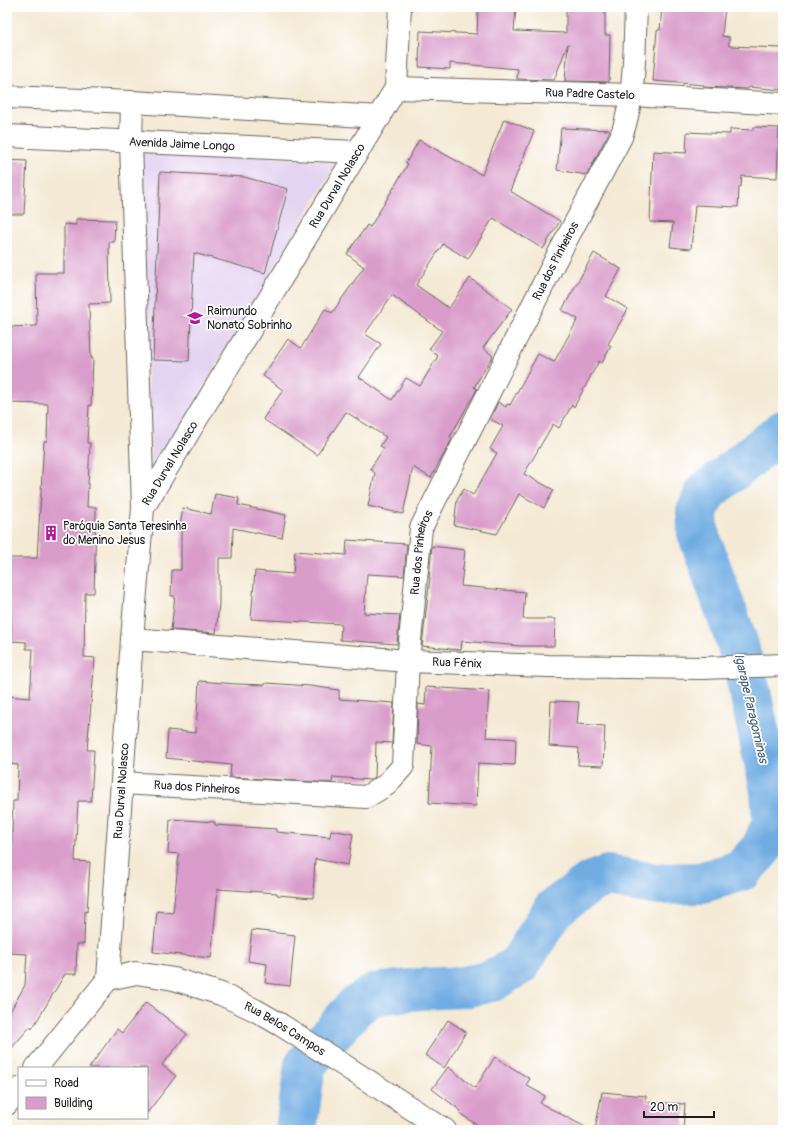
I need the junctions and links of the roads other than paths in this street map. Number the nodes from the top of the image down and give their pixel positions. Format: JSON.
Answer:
{"nodes":[{"id":1,"x":400,"y":7,"type":"edge"},
{"id":2,"x":636,"y":7,"type":"edge"},
{"id":3,"x":396,"y":88,"type":"junction"},
{"id":4,"x":632,"y":95,"type":"junction"},
{"id":5,"x":7,"y":97,"type":"edge"},
{"id":6,"x":132,"y":102,"type":"junction"},
{"id":7,"x":783,"y":104,"type":"edge"},
{"id":8,"x":380,"y":116,"type":"junction"},
{"id":9,"x":7,"y":136,"type":"edge"},
{"id":10,"x":131,"y":142,"type":"junction"},
{"id":11,"x":358,"y":152,"type":"junction"},
{"id":12,"x":143,"y":508,"type":"junction"},
{"id":13,"x":132,"y":639,"type":"junction"},
{"id":14,"x":408,"y":661,"type":"junction"},
{"id":15,"x":783,"y":665,"type":"edge"},
{"id":16,"x":122,"y":783,"type":"junction"},
{"id":17,"x":108,"y":980,"type":"junction"},
{"id":18,"x":37,"y":1067,"type":"edge"},
{"id":19,"x":7,"y":1088,"type":"edge"},
{"id":20,"x":18,"y":1089,"type":"edge"},
{"id":21,"x":18,"y":1090,"type":"edge"},
{"id":22,"x":7,"y":1104,"type":"edge"},
{"id":23,"x":445,"y":1130,"type":"edge"}],
"edges":[{"from":1,"to":3,"type":"street","name":"Rua Durval Nolasco"},
{"from":2,"to":4,"type":"street","name":"Rua dos Pinheiros"},
{"from":3,"to":4,"type":"street","name":"Rua Padre Castelo"},
{"from":3,"to":8,"type":"street","name":"Rua Durval Nolasco"},
{"from":4,"to":7,"type":"street","name":"Rua Padre Castelo"},
{"from":4,"to":14,"type":"street","name":"Rua dos Pinheiros"},
{"from":5,"to":6,"type":"street"},
{"from":6,"to":8,"type":"street"},
{"from":6,"to":10,"type":"street"},
{"from":8,"to":11,"type":"street","name":"Rua Durval Nolasco"},
{"from":9,"to":10,"type":"street","name":"Avenida Jaime Longo"},
{"from":10,"to":11,"type":"street","name":"Avenida Jaime Longo"},
{"from":10,"to":12,"type":"street"},
{"from":11,"to":12,"type":"street","name":"Rua Durval Nolasco"},
{"from":12,"to":13,"type":"street","name":"Rua Durval Nolasco"},
{"from":13,"to":14,"type":"street","name":"Rua Fênix"},
{"from":13,"to":16,"type":"street","name":"Rua Durval Nolasco"},
{"from":14,"to":15,"type":"street","name":"Rua Fênix"},
{"from":14,"to":16,"type":"street","name":"Rua dos Pinheiros"},
{"from":16,"to":17,"type":"street","name":"Rua Durval Nolasco"},
{"from":17,"to":18,"type":"street"},
{"from":17,"to":23,"type":"street","name":"Rua Belos Campos"},
{"from":19,"to":20,"type":"street"},
{"from":21,"to":22,"type":"street"}]}
